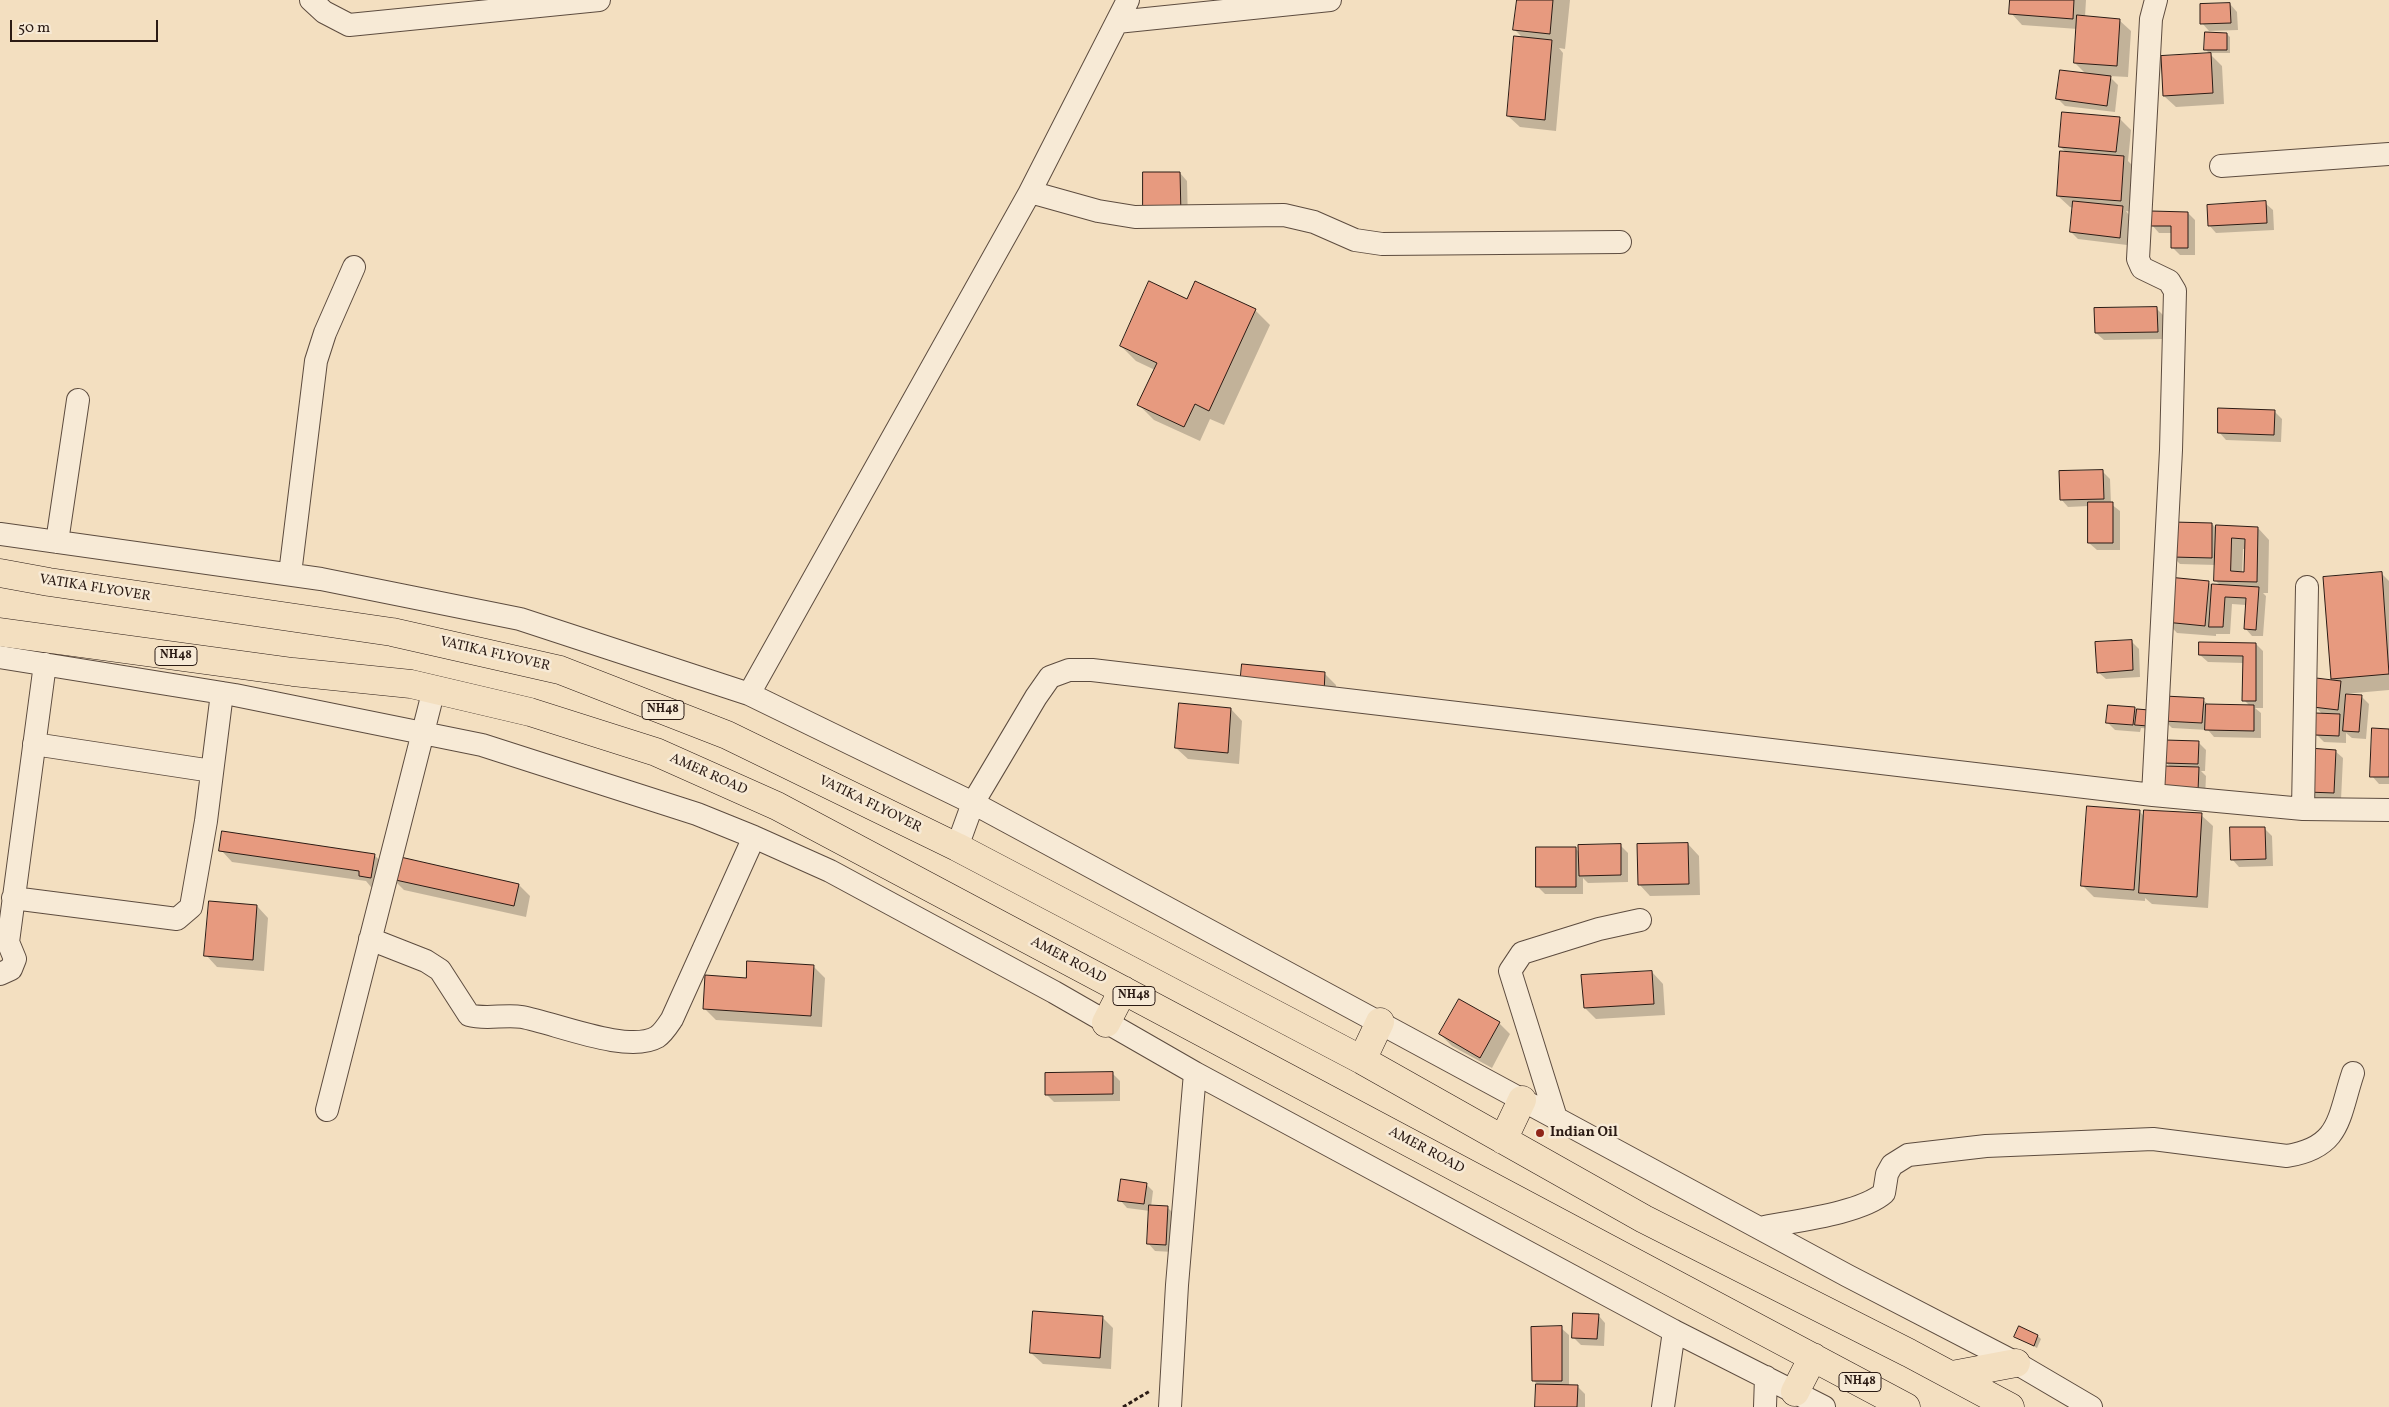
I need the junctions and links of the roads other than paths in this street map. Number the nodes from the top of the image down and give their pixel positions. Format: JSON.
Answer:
{"nodes":[{"id":1,"x":311,"y":0,"type":"edge"},
{"id":2,"x":599,"y":0,"type":"edge"},
{"id":3,"x":1128,"y":0,"type":"edge"},
{"id":4,"x":1330,"y":0,"type":"edge"},
{"id":5,"x":2156,"y":0,"type":"edge"},
{"id":6,"x":1117,"y":22,"type":"junction"},
{"id":7,"x":2389,"y":154,"type":"edge"},
{"id":8,"x":2220,"y":166,"type":"dead end"},
{"id":9,"x":1030,"y":192,"type":"junction"},
{"id":10,"x":1620,"y":242,"type":"dead end"},
{"id":11,"x":354,"y":267,"type":"dead end"},
{"id":12,"x":78,"y":400,"type":"dead end"},
{"id":13,"x":0,"y":534,"type":"edge"},
{"id":14,"x":58,"y":542,"type":"junction"},
{"id":15,"x":0,"y":573,"type":"edge"},
{"id":16,"x":290,"y":574,"type":"junction"},
{"id":17,"x":2307,"y":587,"type":"dead end"},
{"id":18,"x":0,"y":632,"type":"edge"},
{"id":19,"x":0,"y":657,"type":"edge"},
{"id":20,"x":45,"y":664,"type":"junction"},
{"id":21,"x":434,"y":689,"type":"junction"},
{"id":22,"x":222,"y":693,"type":"junction"},
{"id":23,"x":750,"y":694,"type":"junction"},
{"id":24,"x":421,"y":734,"type":"junction"},
{"id":25,"x":34,"y":744,"type":"junction"},
{"id":26,"x":212,"y":771,"type":"junction"},
{"id":27,"x":2153,"y":795,"type":"junction"},
{"id":28,"x":973,"y":803,"type":"junction"},
{"id":29,"x":2303,"y":809,"type":"junction"},
{"id":30,"x":2389,"y":810,"type":"edge"},
{"id":31,"x":754,"y":837,"type":"junction"},
{"id":32,"x":957,"y":847,"type":"junction"},
{"id":33,"x":14,"y":898,"type":"junction"},
{"id":34,"x":1640,"y":920,"type":"dead end"},
{"id":35,"x":370,"y":939,"type":"junction"},
{"id":36,"x":4,"y":941,"type":"edge"},
{"id":37,"x":0,"y":974,"type":"edge"},
{"id":38,"x":1123,"y":990,"type":"junction"},
{"id":39,"x":1106,"y":1022,"type":"junction"},
{"id":40,"x":1380,"y":1022,"type":"junction"},
{"id":41,"x":1362,"y":1060,"type":"junction"},
{"id":42,"x":1195,"y":1073,"type":"junction"},
{"id":43,"x":2354,"y":1074,"type":"dead end"},
{"id":44,"x":1522,"y":1100,"type":"junction"},
{"id":45,"x":327,"y":1110,"type":"dead end"},
{"id":46,"x":1556,"y":1118,"type":"junction"},
{"id":47,"x":1503,"y":1140,"type":"junction"},
{"id":48,"x":1759,"y":1228,"type":"junction"},
{"id":49,"x":1674,"y":1331,"type":"junction"},
{"id":50,"x":1813,"y":1357,"type":"junction"},
{"id":51,"x":2016,"y":1363,"type":"junction"},
{"id":52,"x":1952,"y":1376,"type":"junction"},
{"id":53,"x":1766,"y":1377,"type":"junction"},
{"id":54,"x":1795,"y":1392,"type":"junction"},
{"id":55,"x":1170,"y":1407,"type":"edge"},
{"id":56,"x":1663,"y":1407,"type":"edge"},
{"id":57,"x":1765,"y":1407,"type":"edge"},
{"id":58,"x":1824,"y":1407,"type":"edge"},
{"id":59,"x":1906,"y":1407,"type":"edge"},
{"id":60,"x":2010,"y":1407,"type":"edge"},
{"id":61,"x":2091,"y":1407,"type":"edge"}],
"edges":[{"from":1,"to":2,"type":"street"},
{"from":3,"to":6,"type":"street"},
{"from":4,"to":6,"type":"street"},
{"from":5,"to":27,"type":"street"},
{"from":6,"to":9,"type":"street"},
{"from":7,"to":8,"type":"street"},
{"from":9,"to":10,"type":"street"},
{"from":9,"to":23,"type":"street"},
{"from":11,"to":16,"type":"street"},
{"from":12,"to":14,"type":"street"},
{"from":13,"to":14,"type":"street"},
{"from":14,"to":16,"type":"street"},
{"from":15,"to":32,"type":"highway","name":"VATIKA FLYOVER","number":"NH48"},
{"from":16,"to":23,"type":"street"},
{"from":17,"to":29,"type":"street"},
{"from":18,"to":21,"type":"highway","number":"NH48"},
{"from":19,"to":20,"type":"street"},
{"from":20,"to":22,"type":"street"},
{"from":20,"to":25,"type":"street"},
{"from":21,"to":24,"type":"street"},
{"from":21,"to":38,"type":"highway","name":"AMER ROAD","number":"NH48"},
{"from":22,"to":24,"type":"street"},
{"from":22,"to":26,"type":"street"},
{"from":23,"to":28,"type":"street"},
{"from":24,"to":31,"type":"street"},
{"from":24,"to":35,"type":"street"},
{"from":25,"to":26,"type":"street"},
{"from":25,"to":33,"type":"street"},
{"from":26,"to":33,"type":"street"},
{"from":27,"to":28,"type":"street"},
{"from":27,"to":29,"type":"street"},
{"from":28,"to":32,"type":"street"},
{"from":28,"to":40,"type":"street"},
{"from":29,"to":30,"type":"street"},
{"from":31,"to":35,"type":"street"},
{"from":31,"to":39,"type":"street"},
{"from":32,"to":41,"type":"highway","number":"NH48"},
{"from":33,"to":36,"type":"street"},
{"from":34,"to":46,"type":"street"},
{"from":35,"to":45,"type":"street"},
{"from":36,"to":37,"type":"street"},
{"from":38,"to":39,"type":"highway"},
{"from":38,"to":50,"type":"highway","name":"AMER ROAD","number":"NH48"},
{"from":39,"to":42,"type":"street"},
{"from":40,"to":41,"type":"highway"},
{"from":40,"to":44,"type":"street"},
{"from":41,"to":47,"type":"highway","number":"NH48"},
{"from":42,"to":49,"type":"street"},
{"from":42,"to":55,"type":"street"},
{"from":43,"to":48,"type":"street"},
{"from":44,"to":46,"type":"street"},
{"from":44,"to":47,"type":"highway"},
{"from":46,"to":48,"type":"street"},
{"from":47,"to":52,"type":"highway","number":"NH48"},
{"from":48,"to":51,"type":"street"},
{"from":49,"to":53,"type":"street"},
{"from":49,"to":56,"type":"street"},
{"from":50,"to":54,"type":"highway"},
{"from":50,"to":59,"type":"highway","number":"NH48"},
{"from":51,"to":52,"type":"highway"},
{"from":51,"to":61,"type":"street"},
{"from":52,"to":60,"type":"highway","number":"NH48"},
{"from":53,"to":54,"type":"street"},
{"from":53,"to":57,"type":"street"},
{"from":54,"to":58,"type":"street"}]}
